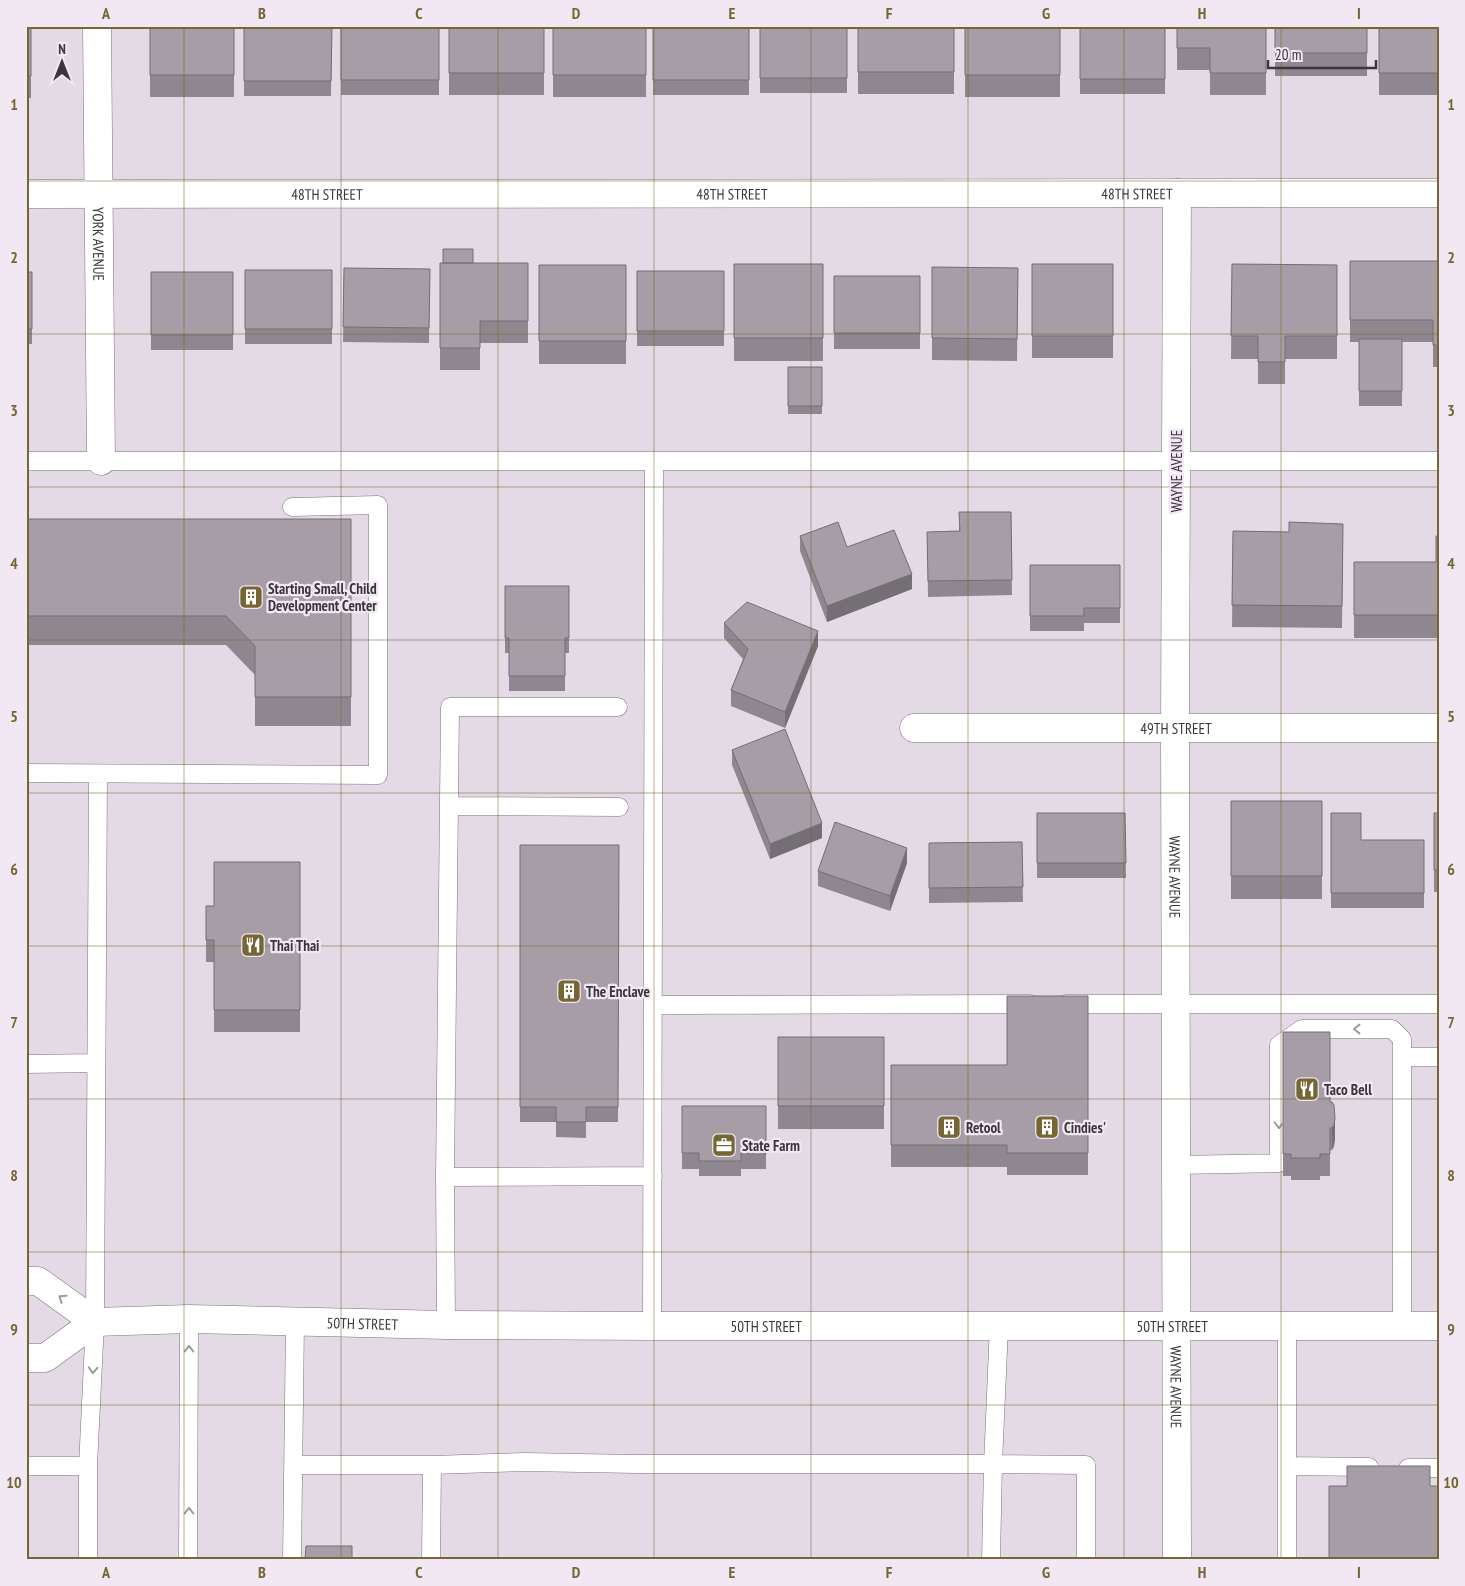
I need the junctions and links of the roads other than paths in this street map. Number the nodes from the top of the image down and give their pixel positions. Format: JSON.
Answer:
{"nodes":[{"id":1,"x":97,"y":26,"type":"edge"},
{"id":2,"x":1177,"y":193,"type":"junction"},
{"id":3,"x":1439,"y":193,"type":"edge"},
{"id":4,"x":26,"y":194,"type":"edge"},
{"id":5,"x":98,"y":194,"type":"junction"},
{"id":6,"x":26,"y":461,"type":"edge"},
{"id":7,"x":101,"y":461,"type":"junction"},
{"id":8,"x":654,"y":461,"type":"junction"},
{"id":9,"x":1439,"y":461,"type":"edge"},
{"id":10,"x":1176,"y":462,"type":"junction"},
{"id":11,"x":292,"y":506,"type":"dead end"},
{"id":12,"x":618,"y":707,"type":"dead end"},
{"id":13,"x":914,"y":728,"type":"dead end"},
{"id":14,"x":1175,"y":728,"type":"junction"},
{"id":15,"x":1439,"y":728,"type":"edge"},
{"id":16,"x":26,"y":772,"type":"edge"},
{"id":17,"x":98,"y":774,"type":"junction"},
{"id":18,"x":449,"y":806,"type":"junction"},
{"id":19,"x":619,"y":807,"type":"dead end"},
{"id":20,"x":1176,"y":1004,"type":"junction"},
{"id":21,"x":1439,"y":1004,"type":"edge"},
{"id":22,"x":653,"y":1005,"type":"junction"},
{"id":23,"x":1402,"y":1056,"type":"junction"},
{"id":24,"x":1439,"y":1057,"type":"edge"},
{"id":25,"x":96,"y":1063,"type":"junction"},
{"id":26,"x":26,"y":1064,"type":"edge"},
{"id":27,"x":1176,"y":1165,"type":"junction"},
{"id":28,"x":653,"y":1176,"type":"junction"},
{"id":29,"x":445,"y":1177,"type":"junction"},
{"id":30,"x":26,"y":1281,"type":"edge"},
{"id":31,"x":189,"y":1319,"type":"junction"},
{"id":32,"x":95,"y":1322,"type":"junction"},
{"id":33,"x":295,"y":1322,"type":"junction"},
{"id":34,"x":446,"y":1325,"type":"junction"},
{"id":35,"x":652,"y":1326,"type":"junction"},
{"id":36,"x":999,"y":1326,"type":"junction"},
{"id":37,"x":1176,"y":1326,"type":"junction"},
{"id":38,"x":1287,"y":1326,"type":"junction"},
{"id":39,"x":1402,"y":1326,"type":"junction"},
{"id":40,"x":1439,"y":1326,"type":"edge"},
{"id":41,"x":26,"y":1358,"type":"edge"},
{"id":42,"x":993,"y":1464,"type":"junction"},
{"id":43,"x":294,"y":1465,"type":"junction"},
{"id":44,"x":432,"y":1465,"type":"junction"},
{"id":45,"x":26,"y":1466,"type":"edge"},
{"id":46,"x":88,"y":1466,"type":"junction"},
{"id":47,"x":1287,"y":1466,"type":"junction"},
{"id":48,"x":1439,"y":1468,"type":"edge"},
{"id":49,"x":88,"y":1560,"type":"edge"},
{"id":50,"x":188,"y":1560,"type":"edge"},
{"id":51,"x":292,"y":1560,"type":"edge"},
{"id":52,"x":432,"y":1560,"type":"edge"},
{"id":53,"x":991,"y":1560,"type":"edge"},
{"id":54,"x":1086,"y":1560,"type":"edge"},
{"id":55,"x":1178,"y":1560,"type":"edge"},
{"id":56,"x":1287,"y":1560,"type":"edge"}],
"edges":[{"from":1,"to":5,"type":"street","name":"YORK AVENUE"},
{"from":2,"to":3,"type":"street","name":"48TH STREET"},
{"from":2,"to":5,"type":"street","name":"48TH STREET"},
{"from":2,"to":10,"type":"street","name":"WAYNE AVENUE"},
{"from":4,"to":5,"type":"street","name":"48TH STREET"},
{"from":5,"to":7,"type":"street","name":"YORK AVENUE"},
{"from":6,"to":7,"type":"lane"},
{"from":7,"to":8,"type":"lane"},
{"from":8,"to":10,"type":"lane"},
{"from":8,"to":22,"type":"lane"},
{"from":9,"to":10,"type":"lane"},
{"from":10,"to":14,"type":"street","name":"WAYNE AVENUE"},
{"from":11,"to":17,"type":"lane"},
{"from":12,"to":18,"type":"lane"},
{"from":13,"to":14,"type":"street","name":"49TH STREET"},
{"from":14,"to":15,"type":"street","name":"49TH STREET"},
{"from":14,"to":20,"type":"street","name":"WAYNE AVENUE"},
{"from":16,"to":17,"type":"lane"},
{"from":17,"to":25,"type":"lane"},
{"from":18,"to":19,"type":"lane"},
{"from":18,"to":29,"type":"lane"},
{"from":20,"to":21,"type":"lane"},
{"from":20,"to":22,"type":"lane"},
{"from":20,"to":27,"type":"street","name":"WAYNE AVENUE"},
{"from":22,"to":28,"type":"lane"},
{"from":23,"to":24,"type":"lane"},
{"from":23,"to":27,"type":"lane","one_way":true},
{"from":23,"to":39,"type":"lane"},
{"from":25,"to":26,"type":"lane"},
{"from":25,"to":32,"type":"lane"},
{"from":27,"to":37,"type":"street","name":"WAYNE AVENUE"},
{"from":28,"to":29,"type":"lane"},
{"from":28,"to":35,"type":"lane"},
{"from":29,"to":34,"type":"lane"},
{"from":32,"to":30,"type":"street","one_way":true},
{"from":31,"to":32,"type":"street","name":"50TH STREET"},
{"from":31,"to":33,"type":"street","name":"50TH STREET"},
{"from":50,"to":31,"type":"lane","one_way":true},
{"from":32,"to":41,"type":"street"},
{"from":32,"to":46,"type":"lane","one_way":true},
{"from":33,"to":34,"type":"street","name":"50TH STREET"},
{"from":33,"to":43,"type":"lane"},
{"from":34,"to":35,"type":"street","name":"50TH STREET"},
{"from":35,"to":36,"type":"street","name":"50TH STREET"},
{"from":36,"to":37,"type":"street","name":"50TH STREET"},
{"from":36,"to":42,"type":"lane"},
{"from":37,"to":38,"type":"street","name":"50TH STREET"},
{"from":37,"to":55,"type":"street","name":"WAYNE AVENUE"},
{"from":38,"to":39,"type":"street","name":"50TH STREET"},
{"from":38,"to":47,"type":"lane"},
{"from":39,"to":40,"type":"street","name":"50TH STREET"},
{"from":42,"to":44,"type":"lane"},
{"from":42,"to":53,"type":"lane"},
{"from":42,"to":54,"type":"lane"},
{"from":43,"to":44,"type":"lane"},
{"from":43,"to":51,"type":"lane"},
{"from":44,"to":52,"type":"lane"},
{"from":45,"to":46,"type":"lane"},
{"from":46,"to":49,"type":"lane"},
{"from":47,"to":48,"type":"lane"},
{"from":47,"to":56,"type":"lane"}]}
